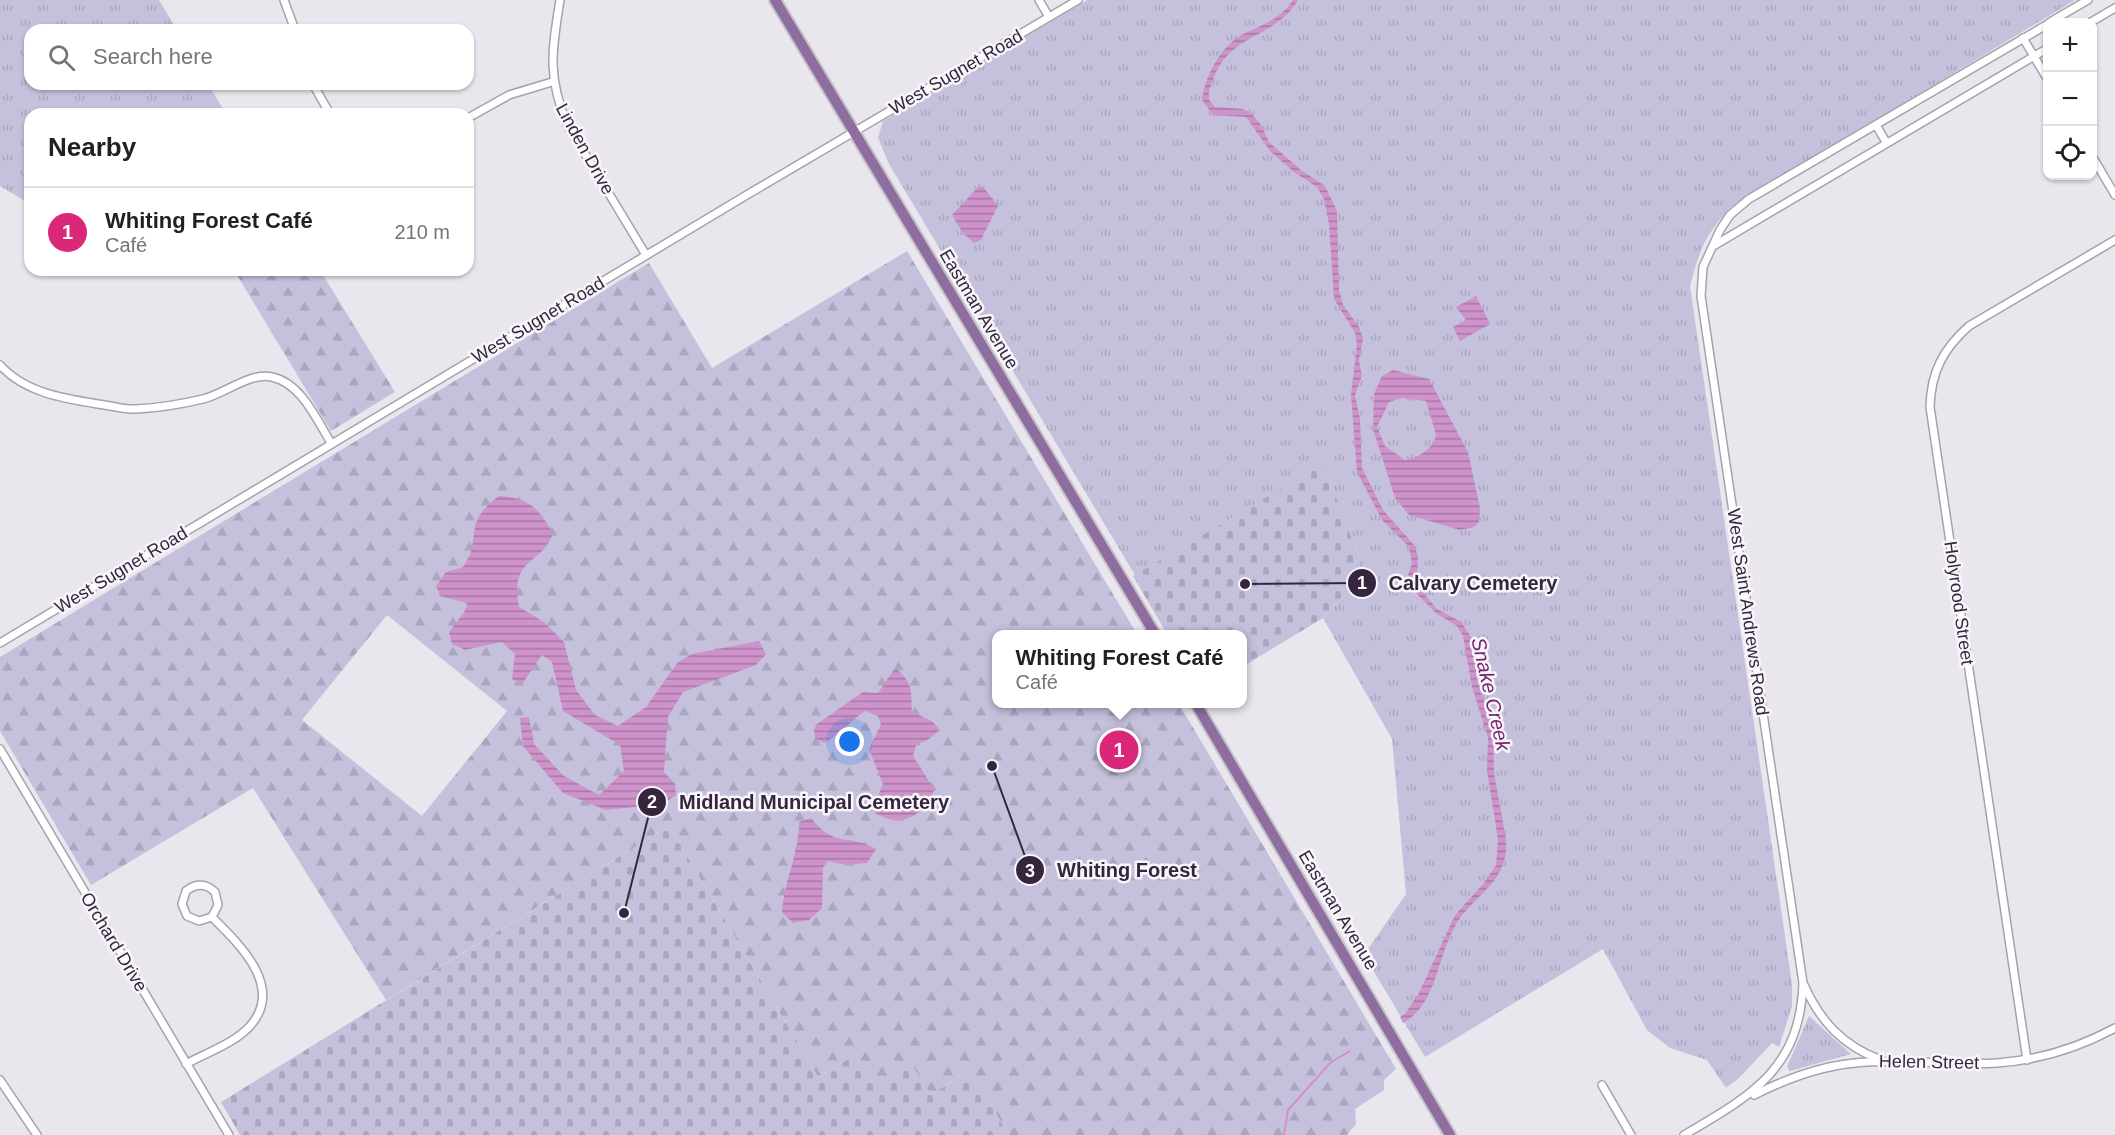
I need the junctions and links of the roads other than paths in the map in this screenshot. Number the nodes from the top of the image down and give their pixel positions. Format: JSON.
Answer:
{"nodes":[{"id":1,"x":284,"y":0,"type":"edge"},
{"id":2,"x":560,"y":0,"type":"edge"},
{"id":3,"x":775,"y":0,"type":"edge"},
{"id":4,"x":1039,"y":0,"type":"edge"},
{"id":5,"x":1078,"y":0,"type":"edge"},
{"id":6,"x":2088,"y":0,"type":"edge"},
{"id":7,"x":2115,"y":8,"type":"edge"},
{"id":8,"x":1049,"y":17,"type":"junction"},
{"id":9,"x":2057,"y":18,"type":"edge"},
{"id":10,"x":2097,"y":18,"type":"edge"},
{"id":11,"x":293,"y":24,"type":"edge"},
{"id":12,"x":2043,"y":27,"type":"edge"},
{"id":13,"x":2023,"y":39,"type":"junction"},
{"id":14,"x":2043,"y":51,"type":"edge"},
{"id":15,"x":2033,"y":56,"type":"junction"},
{"id":16,"x":2043,"y":72,"type":"edge"},
{"id":17,"x":552,"y":82,"type":"junction"},
{"id":18,"x":316,"y":90,"type":"edge"},
{"id":19,"x":327,"y":108,"type":"edge"},
{"id":20,"x":474,"y":114,"type":"edge"},
{"id":21,"x":1876,"y":125,"type":"junction"},
{"id":22,"x":855,"y":131,"type":"junction"},
{"id":23,"x":1886,"y":142,"type":"junction"},
{"id":24,"x":2097,"y":164,"type":"edge"},
{"id":25,"x":2115,"y":195,"type":"edge"},
{"id":26,"x":2115,"y":240,"type":"edge"},
{"id":27,"x":1715,"y":245,"type":"junction"},
{"id":28,"x":646,"y":255,"type":"junction"},
{"id":29,"x":0,"y":365,"type":"edge"},
{"id":30,"x":331,"y":443,"type":"junction"},
{"id":31,"x":1153,"y":630,"type":"edge"},
{"id":32,"x":0,"y":643,"type":"edge"},
{"id":33,"x":1198,"y":708,"type":"edge"},
{"id":34,"x":0,"y":749,"type":"edge"},
{"id":35,"x":212,"y":917,"type":"junction"},
{"id":36,"x":1803,"y":983,"type":"junction"},
{"id":37,"x":2115,"y":1028,"type":"edge"},
{"id":38,"x":2027,"y":1060,"type":"junction"},
{"id":39,"x":1884,"y":1061,"type":"junction"},
{"id":40,"x":186,"y":1064,"type":"junction"},
{"id":41,"x":0,"y":1080,"type":"edge"},
{"id":42,"x":1602,"y":1085,"type":"dead end"},
{"id":43,"x":1744,"y":1100,"type":"junction"},
{"id":44,"x":37,"y":1135,"type":"edge"},
{"id":45,"x":229,"y":1135,"type":"edge"},
{"id":46,"x":1450,"y":1135,"type":"edge"},
{"id":47,"x":1631,"y":1135,"type":"edge"},
{"id":48,"x":1684,"y":1135,"type":"edge"}],
"edges":[{"from":1,"to":11,"type":"street"},
{"from":2,"to":17,"type":"street","name":"Linden Drive"},
{"from":3,"to":22,"type":"main road","name":"Eastman Avenue"},
{"from":4,"to":8,"type":"street"},
{"from":5,"to":8,"type":"street","name":"West Sugnet Road"},
{"from":6,"to":9,"type":"street","name":"West Saint Andrews Road"},
{"from":7,"to":10,"type":"street"},
{"from":8,"to":22,"type":"street","name":"West Sugnet Road"},
{"from":12,"to":13,"type":"street","name":"West Saint Andrews Road"},
{"from":13,"to":15,"type":"street"},
{"from":13,"to":21,"type":"street","name":"West Saint Andrews Road"},
{"from":14,"to":15,"type":"street"},
{"from":15,"to":16,"type":"street"},
{"from":15,"to":23,"type":"street"},
{"from":17,"to":20,"type":"street"},
{"from":17,"to":28,"type":"street","name":"Linden Drive"},
{"from":18,"to":19,"type":"street"},
{"from":21,"to":23,"type":"street"},
{"from":21,"to":27,"type":"street","name":"West Saint Andrews Road"},
{"from":22,"to":28,"type":"street","name":"West Sugnet Road"},
{"from":22,"to":31,"type":"main road","name":"Eastman Avenue"},
{"from":23,"to":27,"type":"street"},
{"from":24,"to":25,"type":"street"},
{"from":26,"to":38,"type":"street","name":"Holyrood Street"},
{"from":27,"to":36,"type":"street","name":"West Saint Andrews Road"},
{"from":28,"to":30,"type":"street","name":"West Sugnet Road"},
{"from":29,"to":30,"type":"street"},
{"from":30,"to":32,"type":"street","name":"West Sugnet Road"},
{"from":33,"to":46,"type":"main road","name":"Eastman Avenue"},
{"from":34,"to":40,"type":"street","name":"Orchard Drive"},
{"from":35,"to":35,"type":"street"},
{"from":35,"to":40,"type":"street"},
{"from":36,"to":39,"type":"street","name":"West Saint Andrews Road"},
{"from":36,"to":43,"type":"street","name":"West Saint Andrews Road"},
{"from":37,"to":38,"type":"street","name":"Helen Street"},
{"from":38,"to":39,"type":"street","name":"Helen Street"},
{"from":39,"to":43,"type":"street","name":"Helen Street"},
{"from":40,"to":45,"type":"street","name":"Orchard Drive"},
{"from":41,"to":44,"type":"street"},
{"from":42,"to":47,"type":"street"},
{"from":43,"to":48,"type":"street","name":"West Saint Andrews Road"}]}
